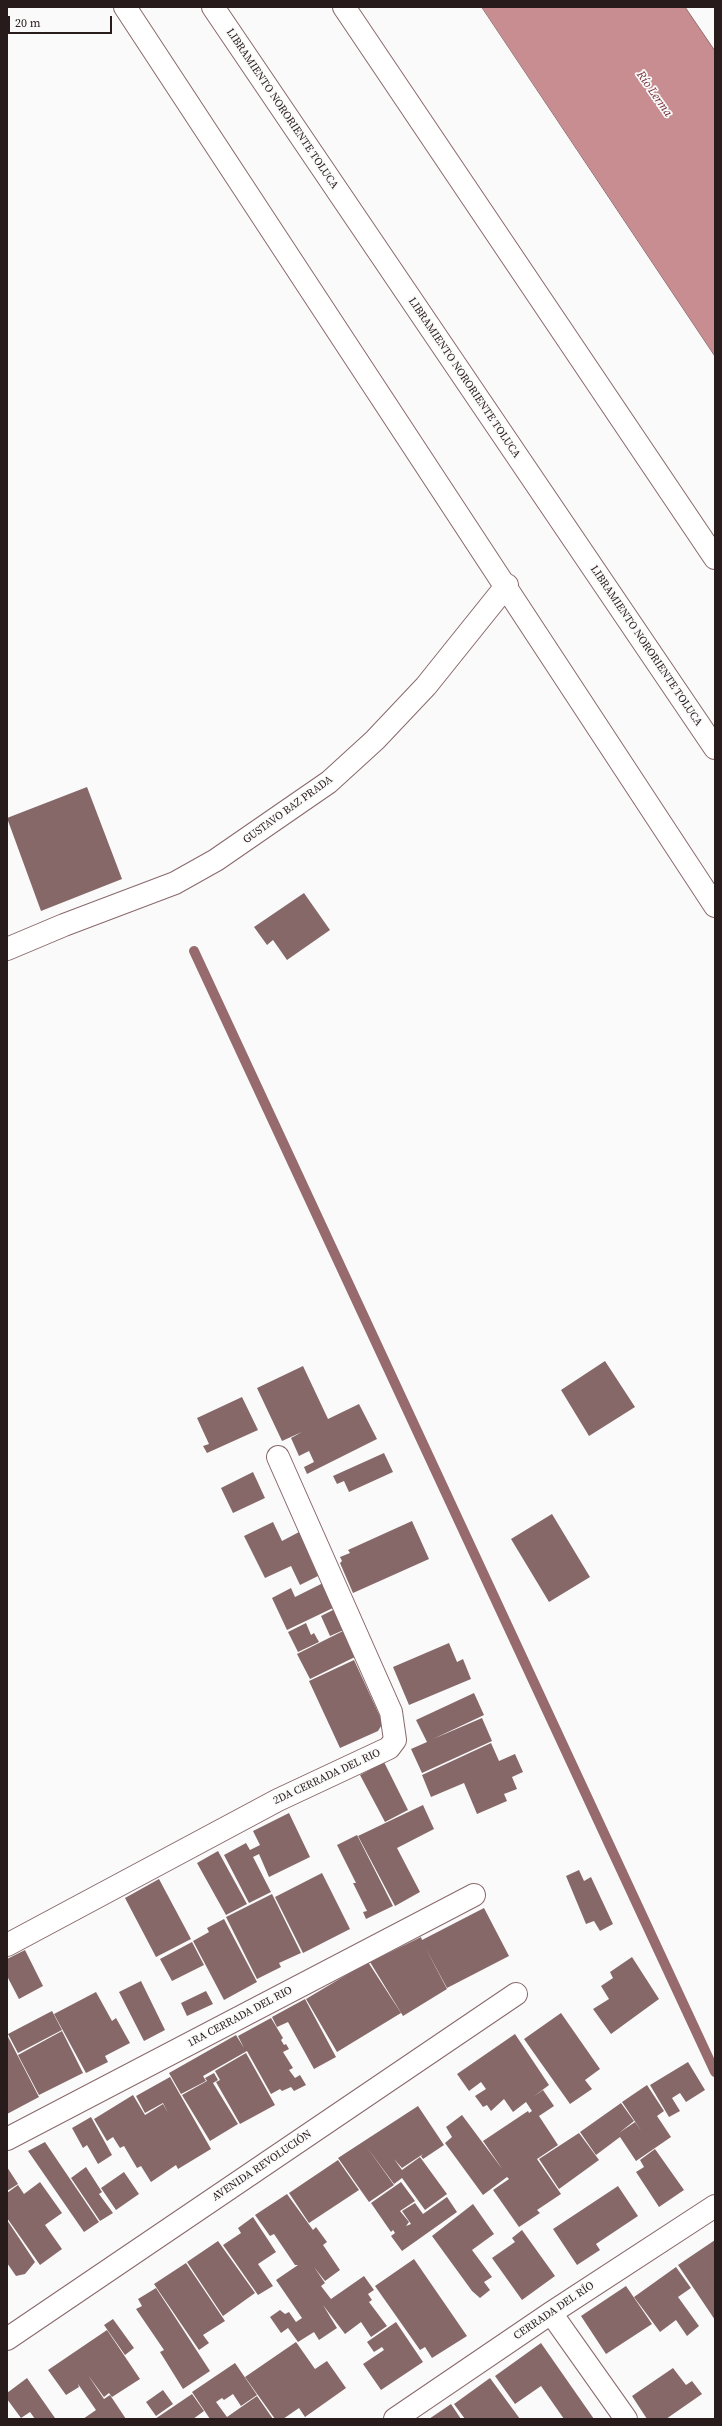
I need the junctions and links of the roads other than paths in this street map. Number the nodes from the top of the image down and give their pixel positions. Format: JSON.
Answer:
{"nodes":[{"id":1,"x":125,"y":7,"type":"edge"},
{"id":2,"x":213,"y":7,"type":"edge"},
{"id":3,"x":344,"y":7,"type":"edge"},
{"id":4,"x":715,"y":558,"type":"edge"},
{"id":5,"x":506,"y":585,"type":"junction"},
{"id":6,"x":715,"y":748,"type":"edge"},
{"id":7,"x":715,"y":906,"type":"edge"},
{"id":8,"x":7,"y":949,"type":"edge"},
{"id":9,"x":278,"y":1457,"type":"dead end"},
{"id":10,"x":474,"y":1895,"type":"dead end"},
{"id":11,"x":7,"y":1945,"type":"edge"},
{"id":12,"x":516,"y":1994,"type":"dead end"},
{"id":13,"x":7,"y":2139,"type":"edge"},
{"id":14,"x":715,"y":2206,"type":"edge"},
{"id":15,"x":551,"y":2312,"type":"junction"},
{"id":16,"x":7,"y":2339,"type":"edge"},
{"id":17,"x":395,"y":2419,"type":"edge"},
{"id":18,"x":626,"y":2419,"type":"edge"}],
"edges":[{"from":1,"to":5,"type":"main road"},
{"from":2,"to":6,"type":"main road","name":"LIBRAMIENTO NORORIENTE TOLUCA"},
{"from":3,"to":4,"type":"main road"},
{"from":5,"to":7,"type":"main road"},
{"from":5,"to":8,"type":"main road","name":"GUSTAVO BAZ PRADA"},
{"from":9,"to":11,"type":"main road","name":"2DA CERRADA DEL RIO"},
{"from":10,"to":13,"type":"main road","name":"1RA CERRADA DEL RIO"},
{"from":12,"to":16,"type":"main road","name":"AVENIDA REVOLUCIÓN"},
{"from":14,"to":15,"type":"main road","name":"CERRADA DEL RÍO"},
{"from":15,"to":17,"type":"main road","name":"CERRADA DEL RÍO"},
{"from":15,"to":18,"type":"main road"}]}
